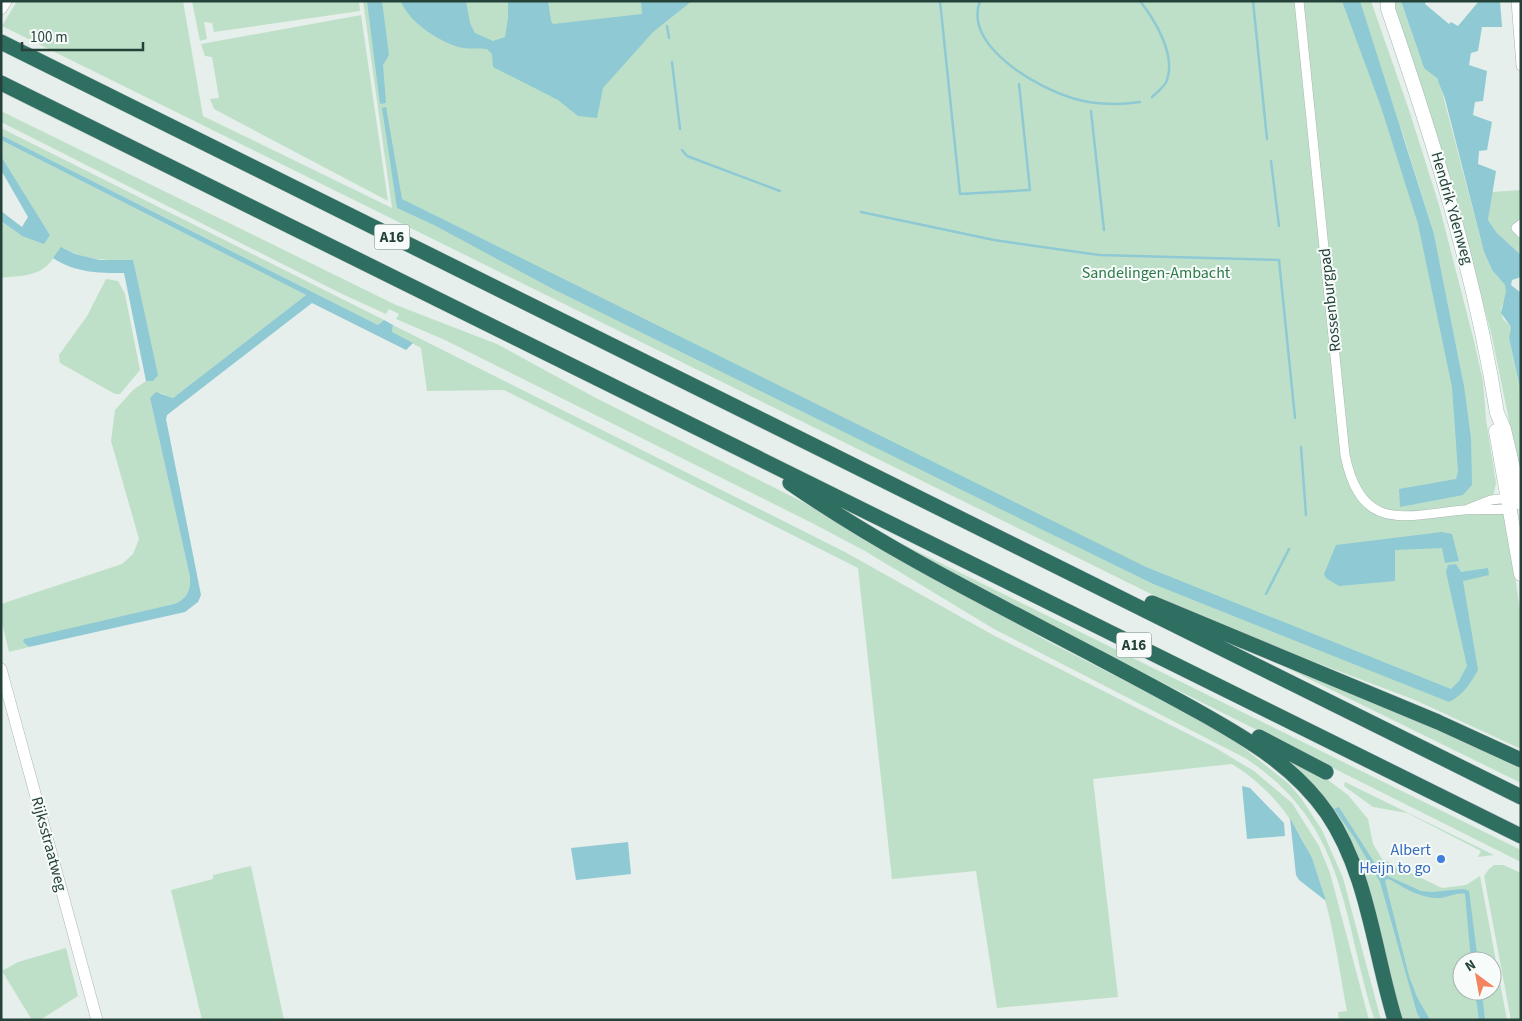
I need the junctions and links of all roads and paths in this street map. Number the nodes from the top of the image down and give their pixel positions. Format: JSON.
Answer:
{"nodes":[{"id":1,"x":6,"y":1,"type":"edge"},
{"id":2,"x":1299,"y":1,"type":"edge"},
{"id":3,"x":1516,"y":1,"type":"edge"},
{"id":4,"x":1386,"y":4,"type":"edge"},
{"id":5,"x":1,"y":8,"type":"edge"},
{"id":6,"x":1,"y":42,"type":"edge"},
{"id":7,"x":1521,"y":66,"type":"edge"},
{"id":8,"x":1,"y":83,"type":"edge"},
{"id":9,"x":1521,"y":224,"type":"edge"},
{"id":10,"x":1521,"y":233,"type":"edge"},
{"id":11,"x":748,"y":454,"type":"junction"},
{"id":12,"x":1516,"y":502,"type":"edge"},
{"id":13,"x":1521,"y":574,"type":"edge"},
{"id":14,"x":1087,"y":581,"type":"junction"},
{"id":15,"x":1,"y":669,"type":"edge"},
{"id":16,"x":1160,"y":690,"type":"junction"},
{"id":17,"x":1521,"y":760,"type":"edge"},
{"id":18,"x":1326,"y":772,"type":"dead end"},
{"id":19,"x":1521,"y":797,"type":"edge"},
{"id":20,"x":1521,"y":836,"type":"edge"},
{"id":21,"x":97,"y":1020,"type":"edge"},
{"id":22,"x":1395,"y":1020,"type":"edge"}],
"edges":[{"from":1,"to":5,"type":"street"},
{"from":2,"to":12,"type":"street","name":"Rossenburgpad"},
{"from":3,"to":7,"type":"street"},
{"from":4,"to":12,"type":"main road","name":"Hendrik Ydenweg"},
{"from":6,"to":14,"type":"highway","number":"A16"},
{"from":8,"to":11,"type":"highway","number":"A16"},
{"from":9,"to":10,"type":"street"},
{"from":11,"to":16,"type":"highway","number":"A16"},
{"from":11,"to":20,"type":"highway","number":"A16"},
{"from":12,"to":13,"type":"main road","name":"Hendrik Ydenweg"},
{"from":14,"to":17,"type":"highway","number":"A16"},
{"from":14,"to":19,"type":"highway","number":"A16"},
{"from":15,"to":21,"type":"street","name":"Rijksstraatweg"},
{"from":16,"to":18,"type":"highway","number":"A16"},
{"from":16,"to":22,"type":"highway","number":"A16"}]}
